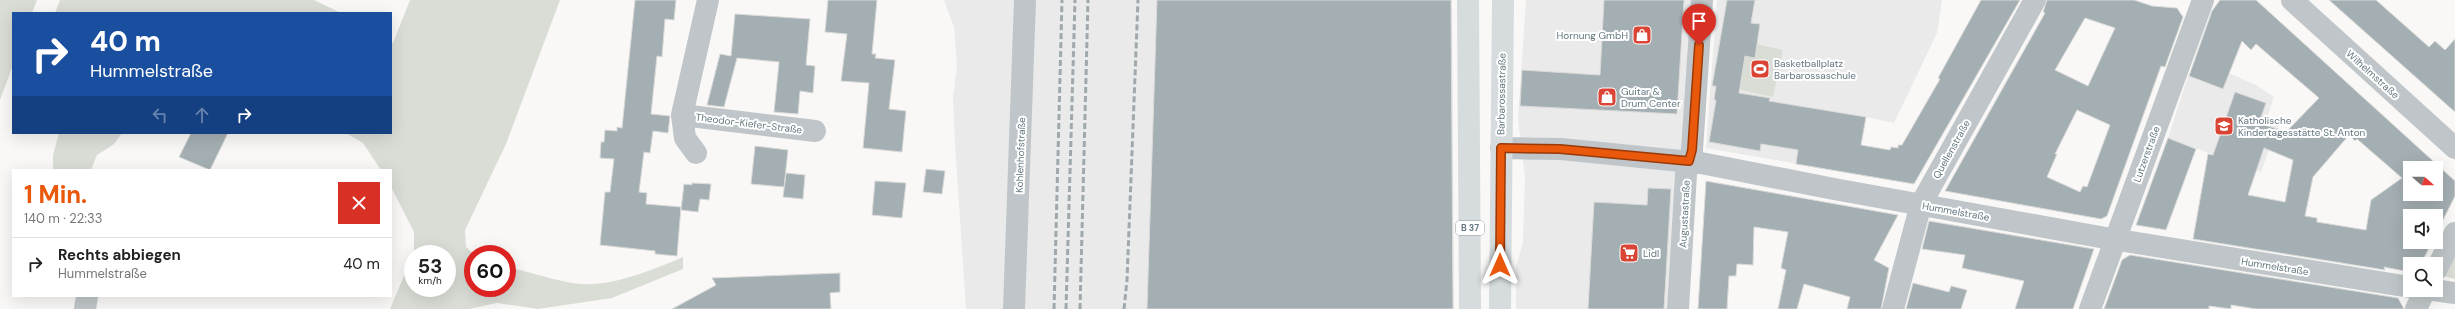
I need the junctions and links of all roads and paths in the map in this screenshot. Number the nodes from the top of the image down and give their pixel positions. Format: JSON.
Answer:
{"nodes":[{"id":1,"x":708,"y":0,"type":"edge"},
{"id":2,"x":1025,"y":0,"type":"edge"},
{"id":3,"x":1468,"y":0,"type":"edge"},
{"id":4,"x":1503,"y":0,"type":"edge"},
{"id":5,"x":1702,"y":0,"type":"edge"},
{"id":6,"x":2035,"y":0,"type":"edge"},
{"id":7,"x":2203,"y":0,"type":"edge"},
{"id":8,"x":2292,"y":0,"type":"edge"},
{"id":9,"x":682,"y":115,"type":"junction"},
{"id":10,"x":815,"y":131,"type":"dead end"},
{"id":11,"x":1501,"y":148,"type":"junction"},
{"id":12,"x":2455,"y":148,"type":"edge"},
{"id":13,"x":696,"y":153,"type":"dead end"},
{"id":14,"x":1689,"y":161,"type":"junction"},
{"id":15,"x":1921,"y":204,"type":"junction"},
{"id":16,"x":2455,"y":233,"type":"edge"},
{"id":17,"x":2115,"y":240,"type":"junction"},
{"id":18,"x":2443,"y":257,"type":"edge"},
{"id":19,"x":2403,"y":286,"type":"edge"},
{"id":20,"x":2443,"y":291,"type":"edge"},
{"id":21,"x":2455,"y":293,"type":"edge"},
{"id":22,"x":87,"y":297,"type":"edge"},
{"id":23,"x":2422,"y":297,"type":"edge"},
{"id":24,"x":85,"y":309,"type":"edge"},
{"id":25,"x":1014,"y":309,"type":"edge"},
{"id":26,"x":1470,"y":309,"type":"edge"},
{"id":27,"x":1500,"y":309,"type":"edge"},
{"id":28,"x":1678,"y":309,"type":"edge"},
{"id":29,"x":1893,"y":309,"type":"edge"},
{"id":30,"x":2090,"y":309,"type":"edge"},
{"id":31,"x":2416,"y":309,"type":"edge"}],
"edges":[{"from":1,"to":9,"type":"street","name":"Theodor-Kiefer-Straße"},
{"from":2,"to":25,"type":"street","name":"Kohlenhofstraße"},
{"from":3,"to":26,"type":"main road","number":"B 37"},
{"from":4,"to":11,"type":"main road","name":"Barbarossastraße"},
{"from":5,"to":14,"type":"street","name":"Augustastraße"},
{"from":6,"to":15,"type":"street","name":"Quellenstraße"},
{"from":7,"to":17,"type":"street","name":"Lutzerstraße"},
{"from":8,"to":12,"type":"street","name":"Wilhelmstraße"},
{"from":9,"to":10,"type":"street","name":"Theodor-Kiefer-Straße"},
{"from":9,"to":13,"type":"street","name":"Theodor-Kiefer-Straße"},
{"from":11,"to":14,"type":"street","name":"Hummelstraße"},
{"from":11,"to":27,"type":"main road","name":"Barbarossastraße"},
{"from":14,"to":15,"type":"street","name":"Hummelstraße"},
{"from":14,"to":28,"type":"street","name":"Augustastraße"},
{"from":15,"to":17,"type":"street","name":"Hummelstraße"},
{"from":15,"to":29,"type":"street","name":"Quellenstraße"},
{"from":16,"to":18,"type":"street"},
{"from":17,"to":19,"type":"street","name":"Hummelstraße"},
{"from":17,"to":30,"type":"street","name":"Lutzerstraße"},
{"from":20,"to":21,"type":"street"},
{"from":22,"to":24,"type":"street"},
{"from":23,"to":31,"type":"street"}]}
